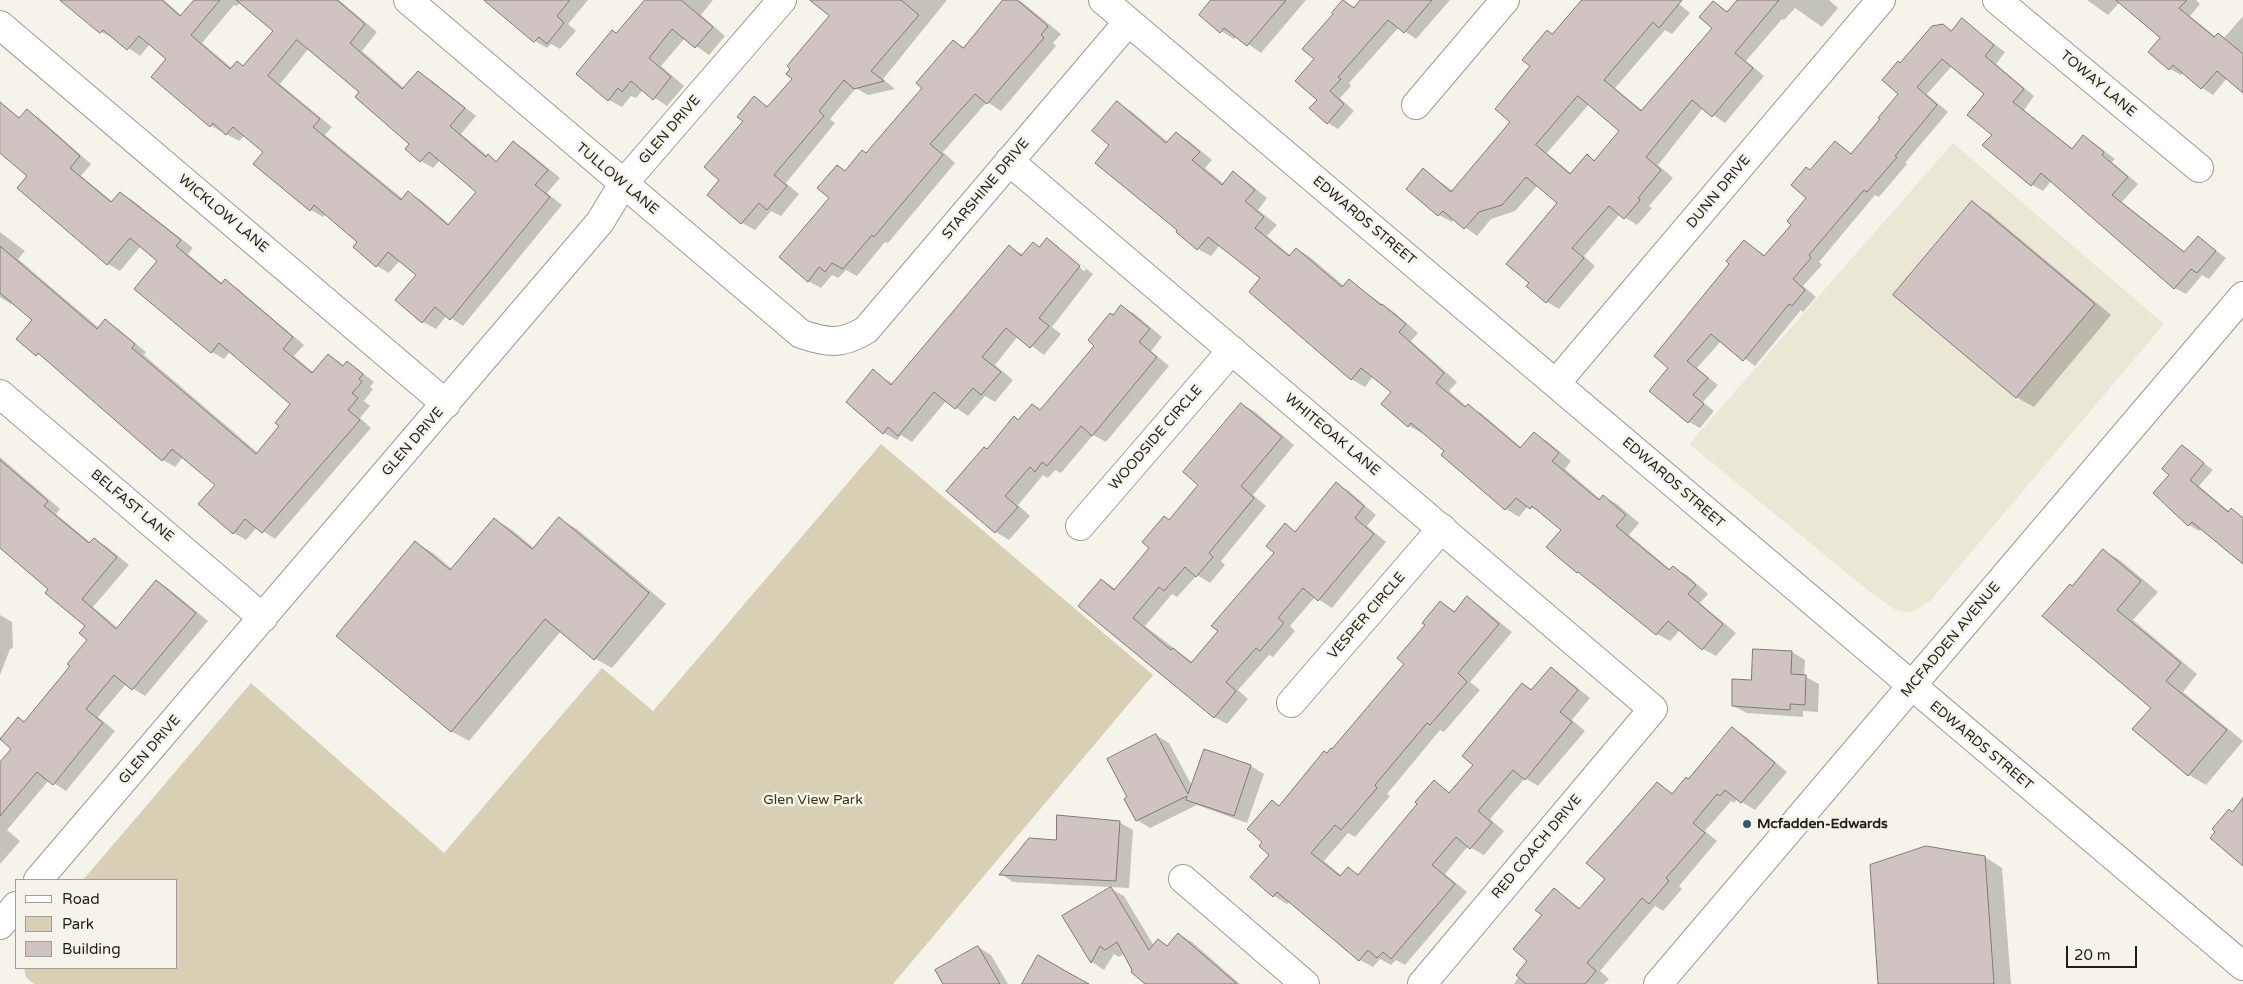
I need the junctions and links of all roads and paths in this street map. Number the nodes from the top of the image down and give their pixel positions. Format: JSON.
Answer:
{"nodes":[{"id":1,"x":782,"y":0,"type":"edge"},
{"id":2,"x":1103,"y":0,"type":"edge"},
{"id":3,"x":1505,"y":0,"type":"edge"},
{"id":4,"x":1881,"y":0,"type":"edge"},
{"id":5,"x":1997,"y":0,"type":"edge"},
{"id":6,"x":411,"y":1,"type":"edge"},
{"id":7,"x":1128,"y":22,"type":"junction"},
{"id":8,"x":0,"y":26,"type":"edge"},
{"id":9,"x":1416,"y":105,"type":"dead end"},
{"id":10,"x":1010,"y":161,"type":"junction"},
{"id":11,"x":2199,"y":168,"type":"dead end"},
{"id":12,"x":623,"y":184,"type":"junction"},
{"id":13,"x":2243,"y":296,"type":"edge"},
{"id":14,"x":834,"y":342,"type":"joint"},
{"id":15,"x":1232,"y":350,"type":"junction"},
{"id":16,"x":1556,"y":383,"type":"junction"},
{"id":17,"x":0,"y":394,"type":"edge"},
{"id":18,"x":446,"y":404,"type":"junction"},
{"id":19,"x":1080,"y":526,"type":"dead end"},
{"id":20,"x":1442,"y":528,"type":"junction"},
{"id":21,"x":263,"y":618,"type":"junction"},
{"id":22,"x":1911,"y":687,"type":"junction"},
{"id":23,"x":1291,"y":704,"type":"dead end"},
{"id":24,"x":1653,"y":709,"type":"joint"},
{"id":25,"x":39,"y":879,"type":"edge"},
{"id":26,"x":1183,"y":879,"type":"dead end"},
{"id":27,"x":15,"y":907,"type":"edge"},
{"id":28,"x":0,"y":925,"type":"edge"},
{"id":29,"x":2243,"y":966,"type":"edge"},
{"id":30,"x":1305,"y":984,"type":"edge"},
{"id":31,"x":1422,"y":984,"type":"edge"},
{"id":32,"x":1658,"y":984,"type":"edge"}],
"edges":[{"from":1,"to":12,"type":"street","name":"GLEN DRIVE"},
{"from":2,"to":7,"type":"street","name":"EDWARDS STREET"},
{"from":3,"to":9,"type":"street"},
{"from":4,"to":16,"type":"street","name":"DUNN DRIVE"},
{"from":5,"to":11,"type":"street","name":"TOWAY LANE"},
{"from":6,"to":12,"type":"street","name":"TULLOW LANE"},
{"from":7,"to":10,"type":"street","name":"STARSHINE DRIVE"},
{"from":7,"to":16,"type":"street","name":"EDWARDS STREET"},
{"from":8,"to":18,"type":"street","name":"WICKLOW LANE"},
{"from":10,"to":14,"type":"street","name":"STARSHINE DRIVE"},
{"from":10,"to":15,"type":"street","name":"WHITEOAK LANE"},
{"from":12,"to":14,"type":"street","name":"TULLOW LANE"},
{"from":12,"to":18,"type":"street","name":"GLEN DRIVE"},
{"from":13,"to":22,"type":"street","name":"MCFADDEN AVENUE"},
{"from":15,"to":19,"type":"street","name":"WOODSIDE CIRCLE"},
{"from":15,"to":20,"type":"street","name":"WHITEOAK LANE"},
{"from":16,"to":22,"type":"street","name":"EDWARDS STREET"},
{"from":17,"to":21,"type":"street","name":"BELFAST LANE"},
{"from":18,"to":21,"type":"street","name":"GLEN DRIVE"},
{"from":20,"to":23,"type":"street","name":"VESPER CIRCLE"},
{"from":20,"to":24,"type":"street","name":"WHITEOAK LANE"},
{"from":21,"to":25,"type":"street","name":"GLEN DRIVE"},
{"from":22,"to":29,"type":"street","name":"EDWARDS STREET"},
{"from":22,"to":32,"type":"street","name":"MCFADDEN AVENUE"},
{"from":24,"to":31,"type":"street","name":"RED COACH DRIVE"},
{"from":26,"to":30,"type":"street"},
{"from":27,"to":28,"type":"street"}]}
